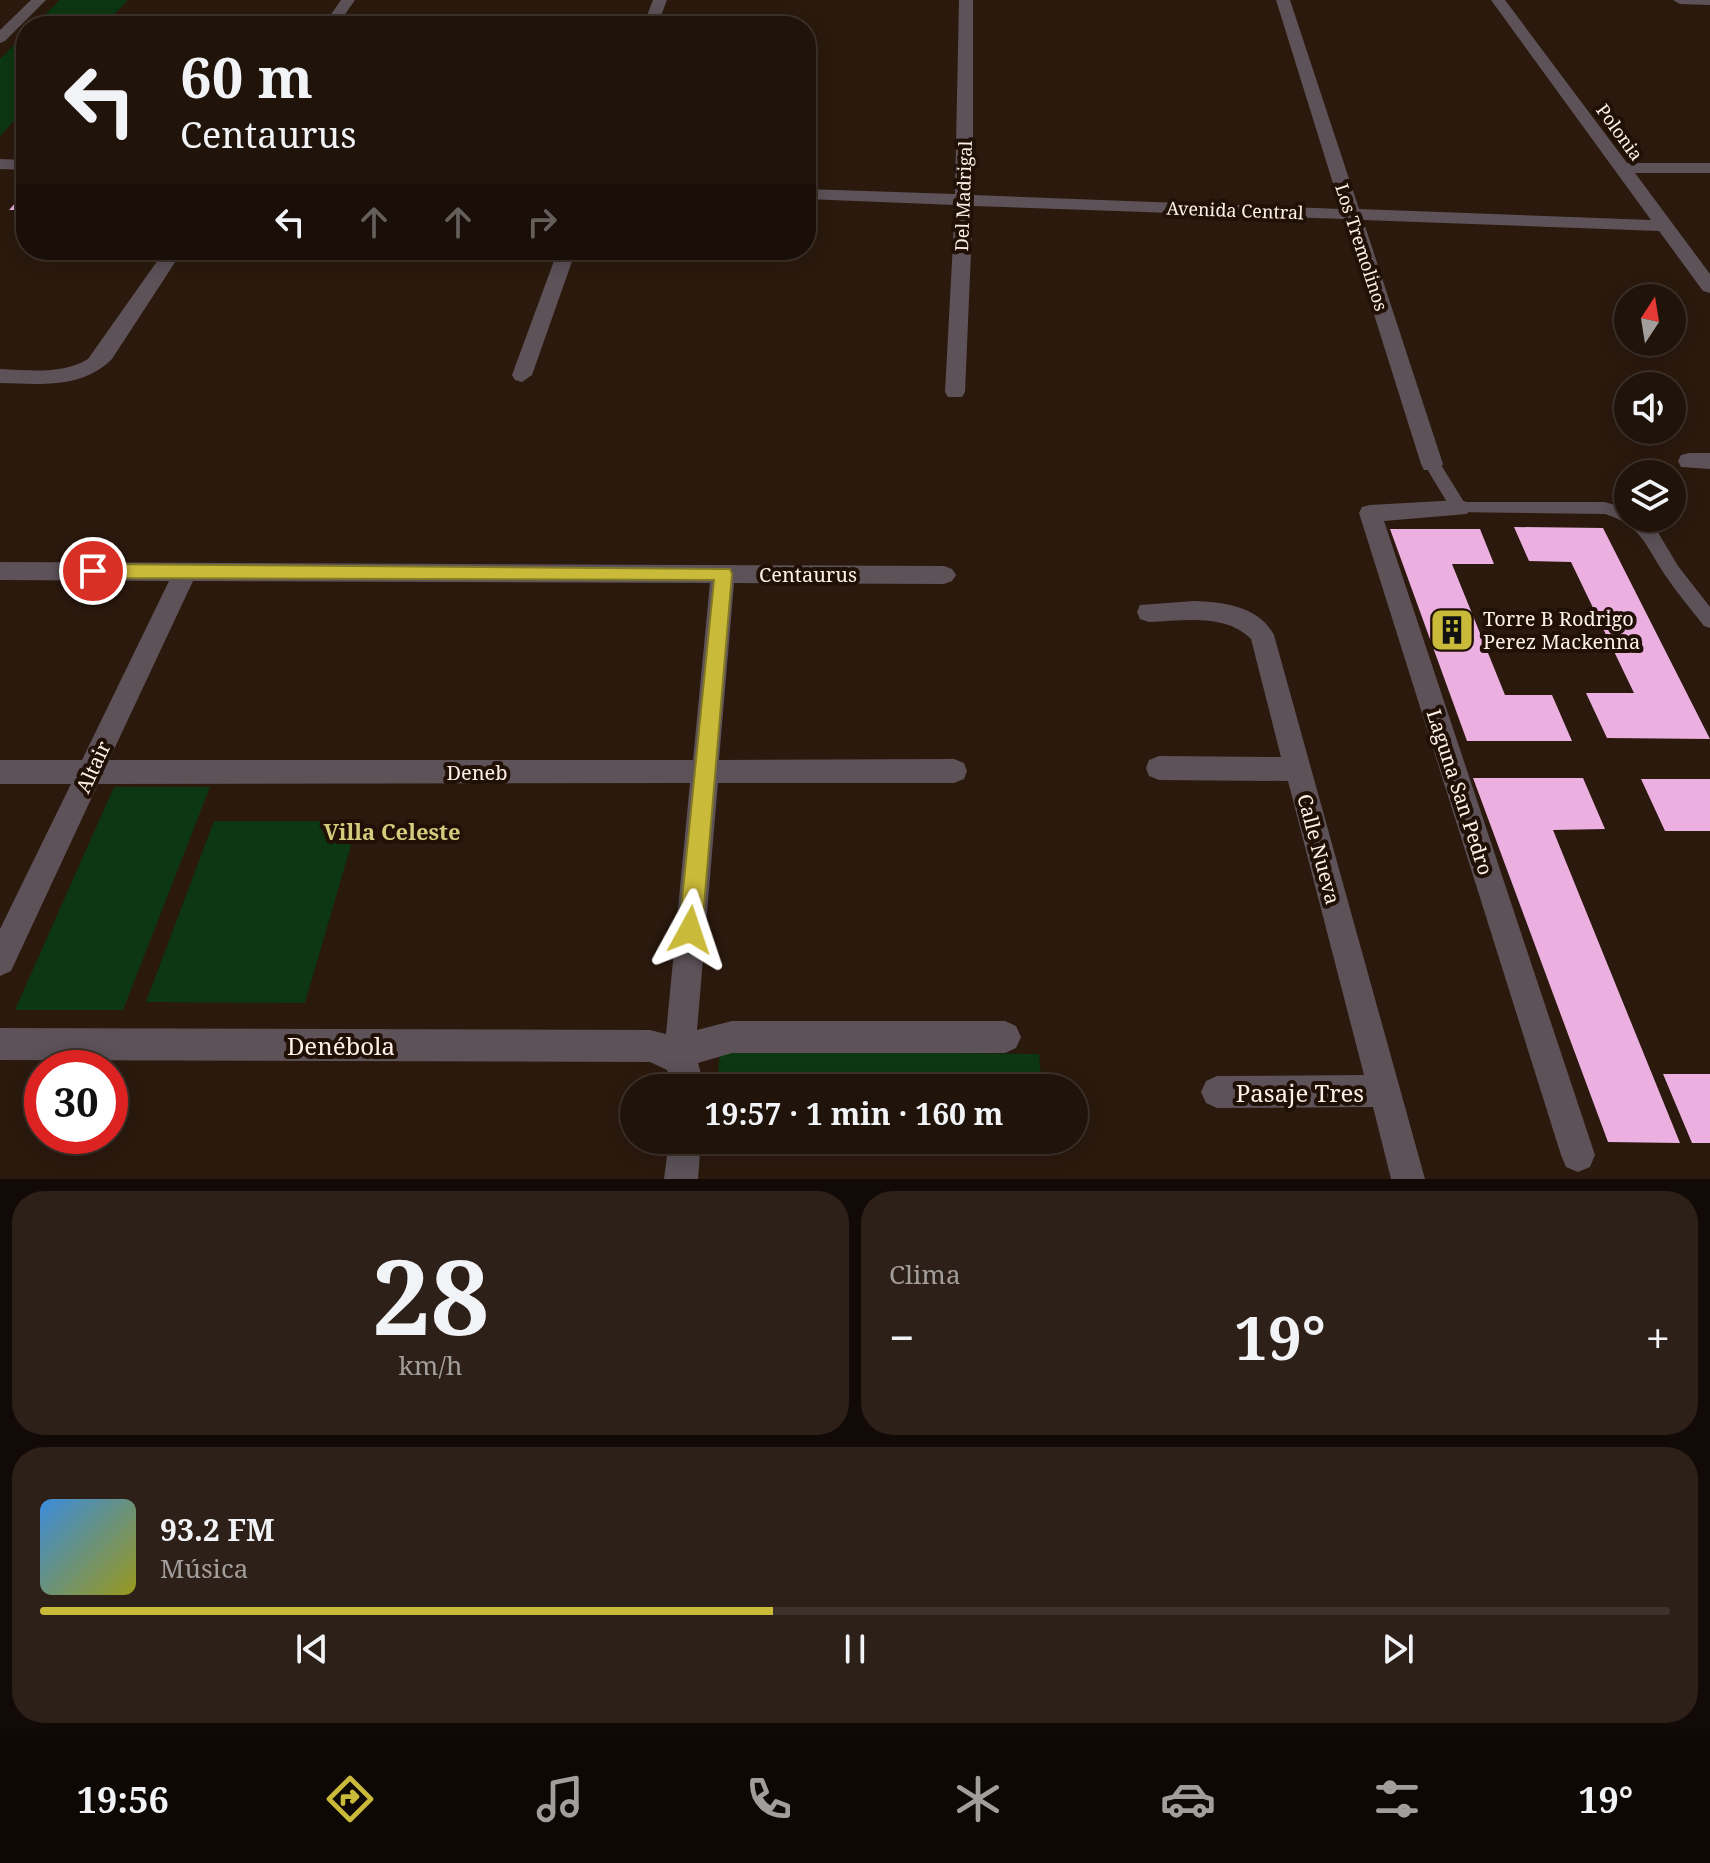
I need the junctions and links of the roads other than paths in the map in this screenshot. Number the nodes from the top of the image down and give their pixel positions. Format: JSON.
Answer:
{"nodes":[{"id":1,"x":39,"y":0,"type":"edge"},
{"id":2,"x":966,"y":0,"type":"edge"},
{"id":3,"x":1283,"y":0,"type":"edge"},
{"id":4,"x":1498,"y":0,"type":"edge"},
{"id":5,"x":1680,"y":0,"type":"edge"},
{"id":6,"x":1710,"y":1,"type":"edge"},
{"id":7,"x":23,"y":16,"type":"edge"},
{"id":8,"x":16,"y":22,"type":"edge"},
{"id":9,"x":0,"y":38,"type":"edge"},
{"id":10,"x":1622,"y":168,"type":"junction"},
{"id":11,"x":1710,"y":168,"type":"edge"},
{"id":12,"x":816,"y":194,"type":"edge"},
{"id":13,"x":964,"y":200,"type":"junction"},
{"id":14,"x":1352,"y":214,"type":"junction"},
{"id":15,"x":1665,"y":226,"type":"junction"},
{"id":16,"x":167,"y":260,"type":"edge"},
{"id":17,"x":563,"y":260,"type":"edge"},
{"id":18,"x":1710,"y":287,"type":"edge"},
{"id":19,"x":522,"y":375,"type":"dead end"},
{"id":20,"x":0,"y":376,"type":"edge"},
{"id":21,"x":955,"y":392,"type":"dead end"},
{"id":22,"x":1432,"y":464,"type":"joint"},
{"id":23,"x":1453,"y":500,"type":"junction"},
{"id":24,"x":1614,"y":511,"type":"edge"},
{"id":25,"x":1649,"y":532,"type":"edge"},
{"id":26,"x":0,"y":571,"type":"edge"},
{"id":27,"x":186,"y":571,"type":"junction"},
{"id":28,"x":723,"y":574,"type":"junction"},
{"id":29,"x":944,"y":575,"type":"dead end"},
{"id":30,"x":1149,"y":612,"type":"dead end"},
{"id":31,"x":1710,"y":621,"type":"edge"},
{"id":32,"x":1159,"y":768,"type":"dead end"},
{"id":33,"x":1298,"y":769,"type":"junction"},
{"id":34,"x":705,"y":771,"type":"junction"},
{"id":35,"x":954,"y":771,"type":"dead end"},
{"id":36,"x":0,"y":772,"type":"edge"},
{"id":37,"x":91,"y":772,"type":"junction"},
{"id":38,"x":0,"y":961,"type":"edge"},
{"id":39,"x":1005,"y":1037,"type":"dead end"},
{"id":40,"x":0,"y":1044,"type":"edge"},
{"id":41,"x":679,"y":1057,"type":"junction"},
{"id":42,"x":687,"y":1074,"type":"edge"},
{"id":43,"x":1384,"y":1091,"type":"junction"},
{"id":44,"x":1217,"y":1092,"type":"dead end"},
{"id":45,"x":684,"y":1154,"type":"edge"},
{"id":46,"x":1578,"y":1155,"type":"dead end"},
{"id":47,"x":681,"y":1179,"type":"edge"},
{"id":48,"x":1408,"y":1179,"type":"edge"}],
"edges":[{"from":1,"to":7,"type":"street"},
{"from":2,"to":13,"type":"street","name":"Del Madrigal"},
{"from":3,"to":14,"type":"street","name":"Los Tremolinos"},
{"from":4,"to":10,"type":"street","name":"Polonia"},
{"from":5,"to":6,"type":"street"},
{"from":8,"to":9,"type":"street"},
{"from":10,"to":11,"type":"street"},
{"from":10,"to":15,"type":"street","name":"Polonia"},
{"from":12,"to":13,"type":"street","name":"Avenida Central"},
{"from":13,"to":14,"type":"street","name":"Avenida Central"},
{"from":13,"to":21,"type":"street","name":"Del Madrigal"},
{"from":14,"to":15,"type":"street","name":"Avenida Central"},
{"from":14,"to":22,"type":"street","name":"Los Tremolinos"},
{"from":15,"to":18,"type":"street","name":"Polonia"},
{"from":16,"to":20,"type":"street"},
{"from":17,"to":19,"type":"street"},
{"from":22,"to":23,"type":"lane","name":"Los Tremolinos"},
{"from":23,"to":24,"type":"lane"},
{"from":23,"to":46,"type":"street","name":"Laguna San Pedro"},
{"from":25,"to":31,"type":"lane"},
{"from":26,"to":27,"type":"street","name":"Centaurus"},
{"from":27,"to":28,"type":"street","name":"Centaurus"},
{"from":27,"to":37,"type":"street","name":"Altair"},
{"from":28,"to":29,"type":"street","name":"Centaurus"},
{"from":28,"to":34,"type":"street"},
{"from":30,"to":33,"type":"street","name":"Calle Nueva"},
{"from":32,"to":33,"type":"street"},
{"from":33,"to":43,"type":"street","name":"Calle Nueva"},
{"from":34,"to":35,"type":"street","name":"Deneb"},
{"from":34,"to":37,"type":"street","name":"Deneb"},
{"from":34,"to":41,"type":"street"},
{"from":36,"to":37,"type":"street","name":"Deneb"},
{"from":37,"to":38,"type":"street","name":"Altair"},
{"from":39,"to":41,"type":"street"},
{"from":40,"to":41,"type":"street","name":"Denébola"},
{"from":41,"to":42,"type":"street"},
{"from":43,"to":44,"type":"street","name":"Pasaje Tres"},
{"from":43,"to":48,"type":"street","name":"Calle Nueva"},
{"from":45,"to":47,"type":"street"}]}
